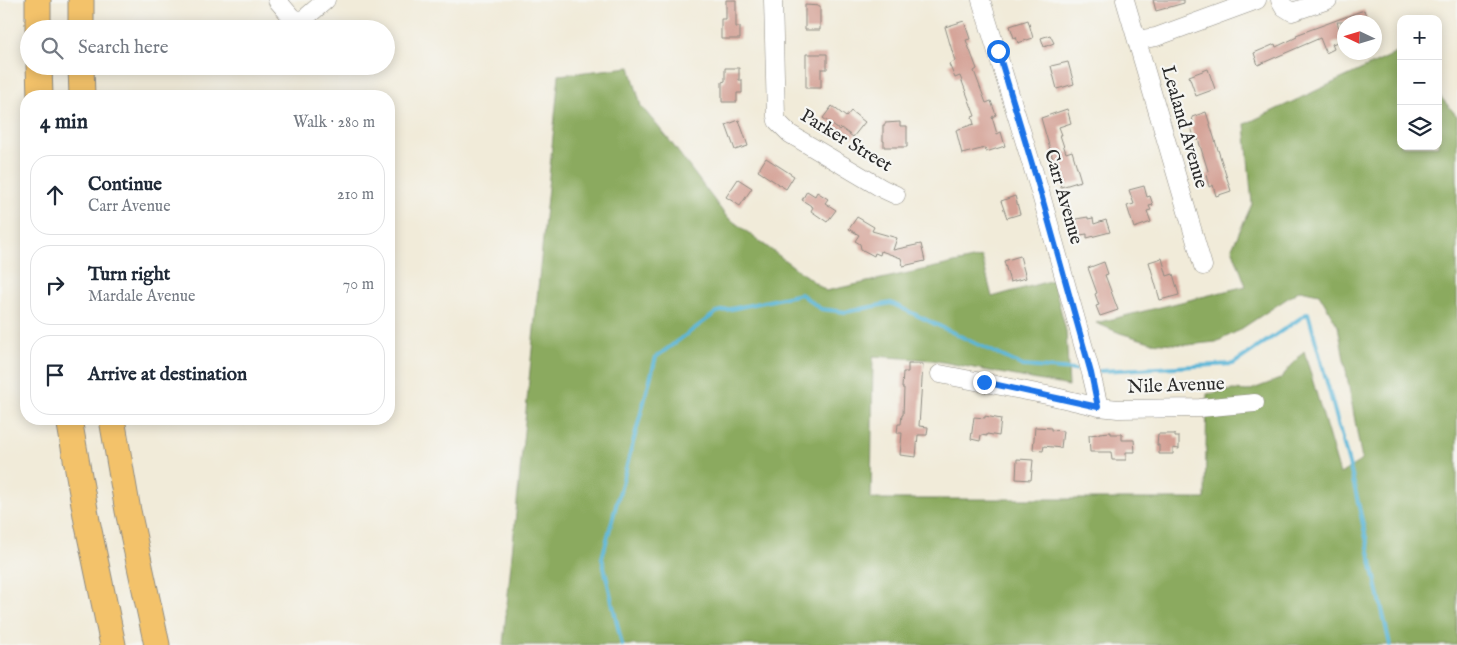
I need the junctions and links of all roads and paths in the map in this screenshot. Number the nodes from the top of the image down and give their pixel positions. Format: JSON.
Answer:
{"nodes":[{"id":1,"x":38,"y":0,"type":"edge"},
{"id":2,"x":81,"y":0,"type":"edge"},
{"id":3,"x":277,"y":0,"type":"edge"},
{"id":4,"x":326,"y":0,"type":"edge"},
{"id":5,"x":774,"y":0,"type":"edge"},
{"id":6,"x":981,"y":0,"type":"edge"},
{"id":7,"x":1125,"y":0,"type":"edge"},
{"id":8,"x":1257,"y":0,"type":"edge"},
{"id":9,"x":1328,"y":0,"type":"edge"},
{"id":10,"x":1289,"y":4,"type":"edge"},
{"id":11,"x":38,"y":20,"type":"edge"},
{"id":12,"x":81,"y":20,"type":"edge"},
{"id":13,"x":1137,"y":40,"type":"junction"},
{"id":14,"x":39,"y":75,"type":"edge"},
{"id":15,"x":82,"y":75,"type":"edge"},
{"id":16,"x":40,"y":90,"type":"edge"},
{"id":17,"x":82,"y":90,"type":"edge"},
{"id":18,"x":896,"y":195,"type":"dead end"},
{"id":19,"x":1203,"y":266,"type":"dead end"},
{"id":20,"x":940,"y":374,"type":"dead end"},
{"id":21,"x":1255,"y":403,"type":"dead end"},
{"id":22,"x":1098,"y":407,"type":"junction"},
{"id":23,"x":70,"y":425,"type":"edge"},
{"id":24,"x":113,"y":425,"type":"edge"},
{"id":25,"x":113,"y":645,"type":"edge"},
{"id":26,"x":157,"y":645,"type":"edge"}],
"edges":[{"from":1,"to":11,"type":"highway"},
{"from":2,"to":12,"type":"highway"},
{"from":3,"to":4,"type":"street"},
{"from":5,"to":18,"type":"street","name":"Parker Street"},
{"from":6,"to":22,"type":"street","name":"Carr Avenue"},
{"from":7,"to":13,"type":"street","name":"Lealand Avenue"},
{"from":8,"to":13,"type":"street"},
{"from":9,"to":10,"type":"street"},
{"from":13,"to":19,"type":"street","name":"Lealand Avenue"},
{"from":14,"to":16,"type":"highway"},
{"from":15,"to":17,"type":"highway"},
{"from":20,"to":22,"type":"street","name":"Nile Avenue"},
{"from":21,"to":22,"type":"street","name":"Nile Avenue"},
{"from":23,"to":25,"type":"highway"},
{"from":24,"to":26,"type":"highway"}]}
